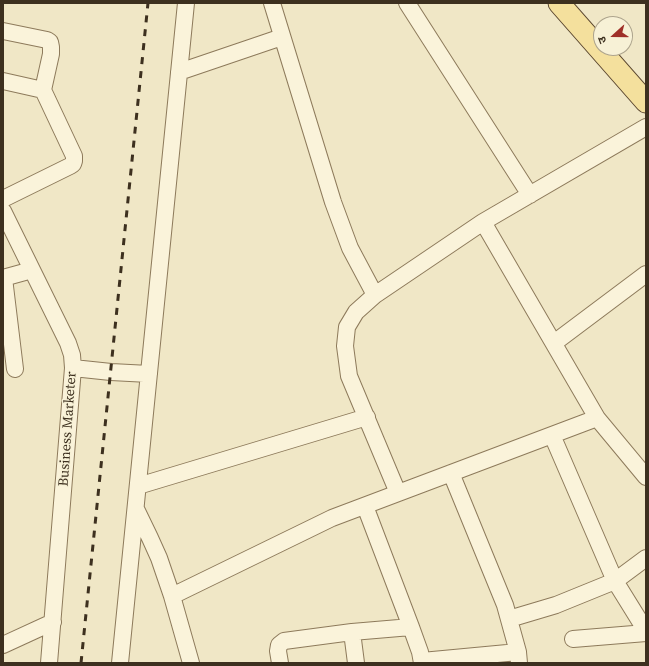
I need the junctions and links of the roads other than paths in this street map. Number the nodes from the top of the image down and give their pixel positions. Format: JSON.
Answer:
{"nodes":[{"id":1,"x":186,"y":3,"type":"edge"},
{"id":2,"x":272,"y":3,"type":"edge"},
{"id":3,"x":407,"y":3,"type":"edge"},
{"id":4,"x":559,"y":3,"type":"edge"},
{"id":5,"x":3,"y":31,"type":"edge"},
{"id":6,"x":282,"y":37,"type":"junction"},
{"id":7,"x":179,"y":72,"type":"junction"},
{"id":8,"x":3,"y":81,"type":"edge"},
{"id":9,"x":43,"y":90,"type":"junction"},
{"id":10,"x":646,"y":102,"type":"edge"},
{"id":11,"x":646,"y":127,"type":"edge"},
{"id":12,"x":530,"y":195,"type":"junction"},
{"id":13,"x":3,"y":199,"type":"edge"},
{"id":14,"x":3,"y":211,"type":"edge"},
{"id":15,"x":483,"y":222,"type":"junction"},
{"id":16,"x":32,"y":270,"type":"junction"},
{"id":17,"x":3,"y":278,"type":"edge"},
{"id":18,"x":643,"y":282,"type":"edge"},
{"id":19,"x":375,"y":295,"type":"junction"},
{"id":20,"x":554,"y":343,"type":"junction"},
{"id":21,"x":73,"y":368,"type":"junction"},
{"id":22,"x":15,"y":369,"type":"dead end"},
{"id":23,"x":149,"y":374,"type":"junction"},
{"id":24,"x":367,"y":417,"type":"junction"},
{"id":25,"x":597,"y":418,"type":"junction"},
{"id":26,"x":552,"y":435,"type":"junction"},
{"id":27,"x":451,"y":473,"type":"junction"},
{"id":28,"x":646,"y":477,"type":"edge"},
{"id":29,"x":138,"y":486,"type":"junction"},
{"id":30,"x":398,"y":493,"type":"junction"},
{"id":31,"x":365,"y":506,"type":"junction"},
{"id":32,"x":136,"y":509,"type":"junction"},
{"id":33,"x":646,"y":558,"type":"edge"},
{"id":34,"x":615,"y":581,"type":"junction"},
{"id":35,"x":172,"y":596,"type":"junction"},
{"id":36,"x":509,"y":619,"type":"junction"},
{"id":37,"x":53,"y":622,"type":"junction"},
{"id":38,"x":411,"y":627,"type":"junction"},
{"id":39,"x":352,"y":632,"type":"junction"},
{"id":40,"x":646,"y":632,"type":"edge"},
{"id":41,"x":573,"y":639,"type":"dead end"},
{"id":42,"x":3,"y":644,"type":"edge"},
{"id":43,"x":519,"y":657,"type":"edge"},
{"id":44,"x":422,"y":662,"type":"edge"},
{"id":45,"x":49,"y":663,"type":"edge"},
{"id":46,"x":120,"y":663,"type":"edge"},
{"id":47,"x":191,"y":663,"type":"edge"},
{"id":48,"x":280,"y":663,"type":"edge"},
{"id":49,"x":356,"y":663,"type":"edge"}],
"edges":[{"from":1,"to":7,"type":"street"},
{"from":2,"to":6,"type":"street"},
{"from":3,"to":12,"type":"street"},
{"from":4,"to":10,"type":"main road"},
{"from":5,"to":9,"type":"street"},
{"from":6,"to":7,"type":"street"},
{"from":6,"to":19,"type":"street"},
{"from":7,"to":23,"type":"street"},
{"from":8,"to":9,"type":"street"},
{"from":9,"to":13,"type":"street"},
{"from":11,"to":12,"type":"street"},
{"from":12,"to":15,"type":"street"},
{"from":14,"to":16,"type":"street","name":"Business Marketer"},
{"from":15,"to":19,"type":"street"},
{"from":15,"to":20,"type":"street"},
{"from":16,"to":17,"type":"street"},
{"from":16,"to":21,"type":"street","name":"Business Marketer"},
{"from":17,"to":22,"type":"street"},
{"from":18,"to":20,"type":"street"},
{"from":19,"to":24,"type":"street"},
{"from":20,"to":25,"type":"street"},
{"from":21,"to":23,"type":"street"},
{"from":21,"to":37,"type":"street","name":"Business Marketer"},
{"from":23,"to":29,"type":"street"},
{"from":24,"to":29,"type":"street"},
{"from":24,"to":30,"type":"street"},
{"from":25,"to":26,"type":"street"},
{"from":25,"to":28,"type":"street"},
{"from":26,"to":27,"type":"street"},
{"from":26,"to":34,"type":"street"},
{"from":27,"to":30,"type":"street"},
{"from":27,"to":36,"type":"street"},
{"from":29,"to":32,"type":"street"},
{"from":30,"to":31,"type":"street"},
{"from":31,"to":35,"type":"street"},
{"from":31,"to":38,"type":"street"},
{"from":32,"to":35,"type":"street"},
{"from":32,"to":46,"type":"street"},
{"from":33,"to":34,"type":"street"},
{"from":34,"to":36,"type":"street"},
{"from":34,"to":40,"type":"street"},
{"from":35,"to":47,"type":"street"},
{"from":36,"to":43,"type":"street"},
{"from":37,"to":42,"type":"street"},
{"from":37,"to":45,"type":"street","name":"Business Marketer"},
{"from":38,"to":39,"type":"street"},
{"from":38,"to":44,"type":"street"},
{"from":39,"to":48,"type":"street"},
{"from":39,"to":49,"type":"street"},
{"from":40,"to":41,"type":"street"},
{"from":43,"to":44,"type":"street"}]}
